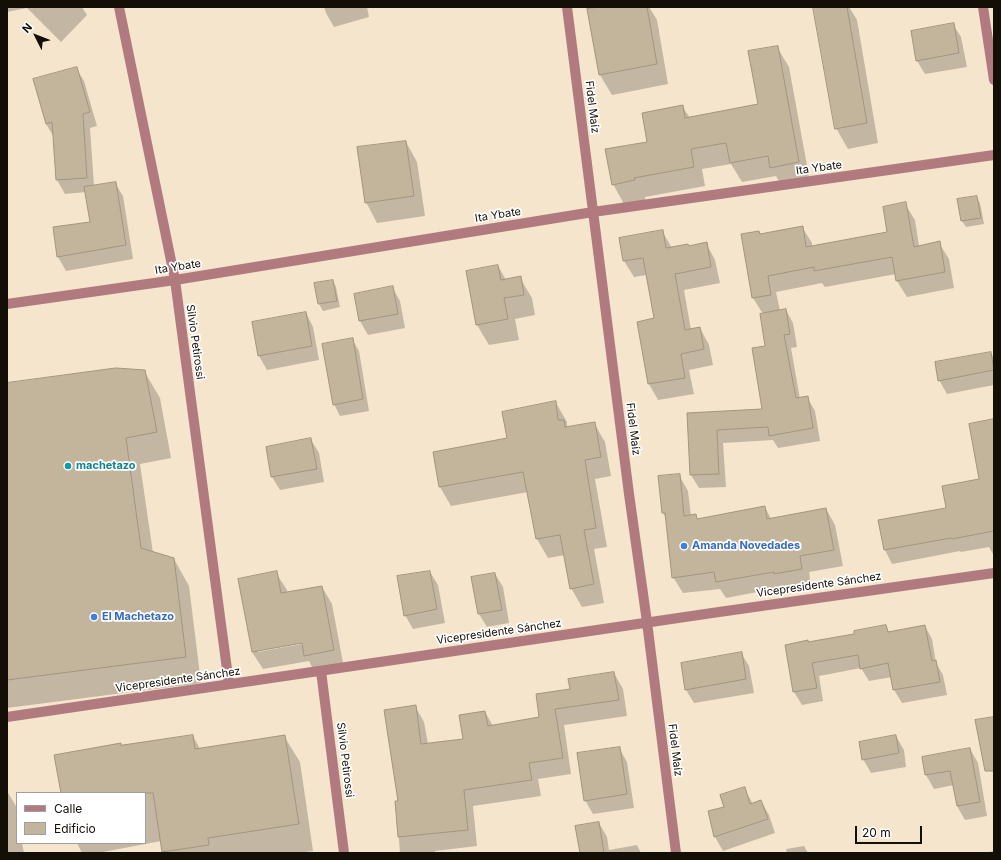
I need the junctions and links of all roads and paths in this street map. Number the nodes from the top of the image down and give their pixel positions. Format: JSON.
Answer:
{"nodes":[{"id":1,"x":119,"y":7,"type":"edge"},
{"id":2,"x":567,"y":7,"type":"edge"},
{"id":3,"x":983,"y":7,"type":"edge"},
{"id":4,"x":994,"y":80,"type":"edge"},
{"id":5,"x":994,"y":155,"type":"edge"},
{"id":6,"x":593,"y":212,"type":"junction"},
{"id":7,"x":175,"y":280,"type":"junction"},
{"id":8,"x":7,"y":304,"type":"edge"},
{"id":9,"x":994,"y":572,"type":"edge"},
{"id":10,"x":647,"y":622,"type":"junction"},
{"id":11,"x":321,"y":671,"type":"junction"},
{"id":12,"x":228,"y":684,"type":"junction"},
{"id":13,"x":7,"y":717,"type":"edge"},
{"id":14,"x":344,"y":853,"type":"edge"},
{"id":15,"x":676,"y":853,"type":"edge"}],
"edges":[{"from":1,"to":7,"type":"street","name":"Silvio Petirossi"},
{"from":2,"to":6,"type":"street","name":"Fidel Maíz"},
{"from":3,"to":4,"type":"street"},
{"from":5,"to":6,"type":"street","name":"Ita Ybate"},
{"from":6,"to":7,"type":"street","name":"Ita Ybate"},
{"from":6,"to":10,"type":"street","name":"Fidel Maíz"},
{"from":7,"to":8,"type":"street","name":"Ita Ybate"},
{"from":7,"to":12,"type":"street","name":"Silvio Petirossi"},
{"from":9,"to":10,"type":"street","name":"Vicepresidente Sánchez"},
{"from":10,"to":11,"type":"street","name":"Vicepresidente Sánchez"},
{"from":10,"to":15,"type":"street","name":"Fidel Maíz"},
{"from":11,"to":12,"type":"street","name":"Vicepresidente Sánchez"},
{"from":11,"to":14,"type":"street","name":"Silvio Petirossi"},
{"from":12,"to":13,"type":"street","name":"Vicepresidente Sánchez"}]}
